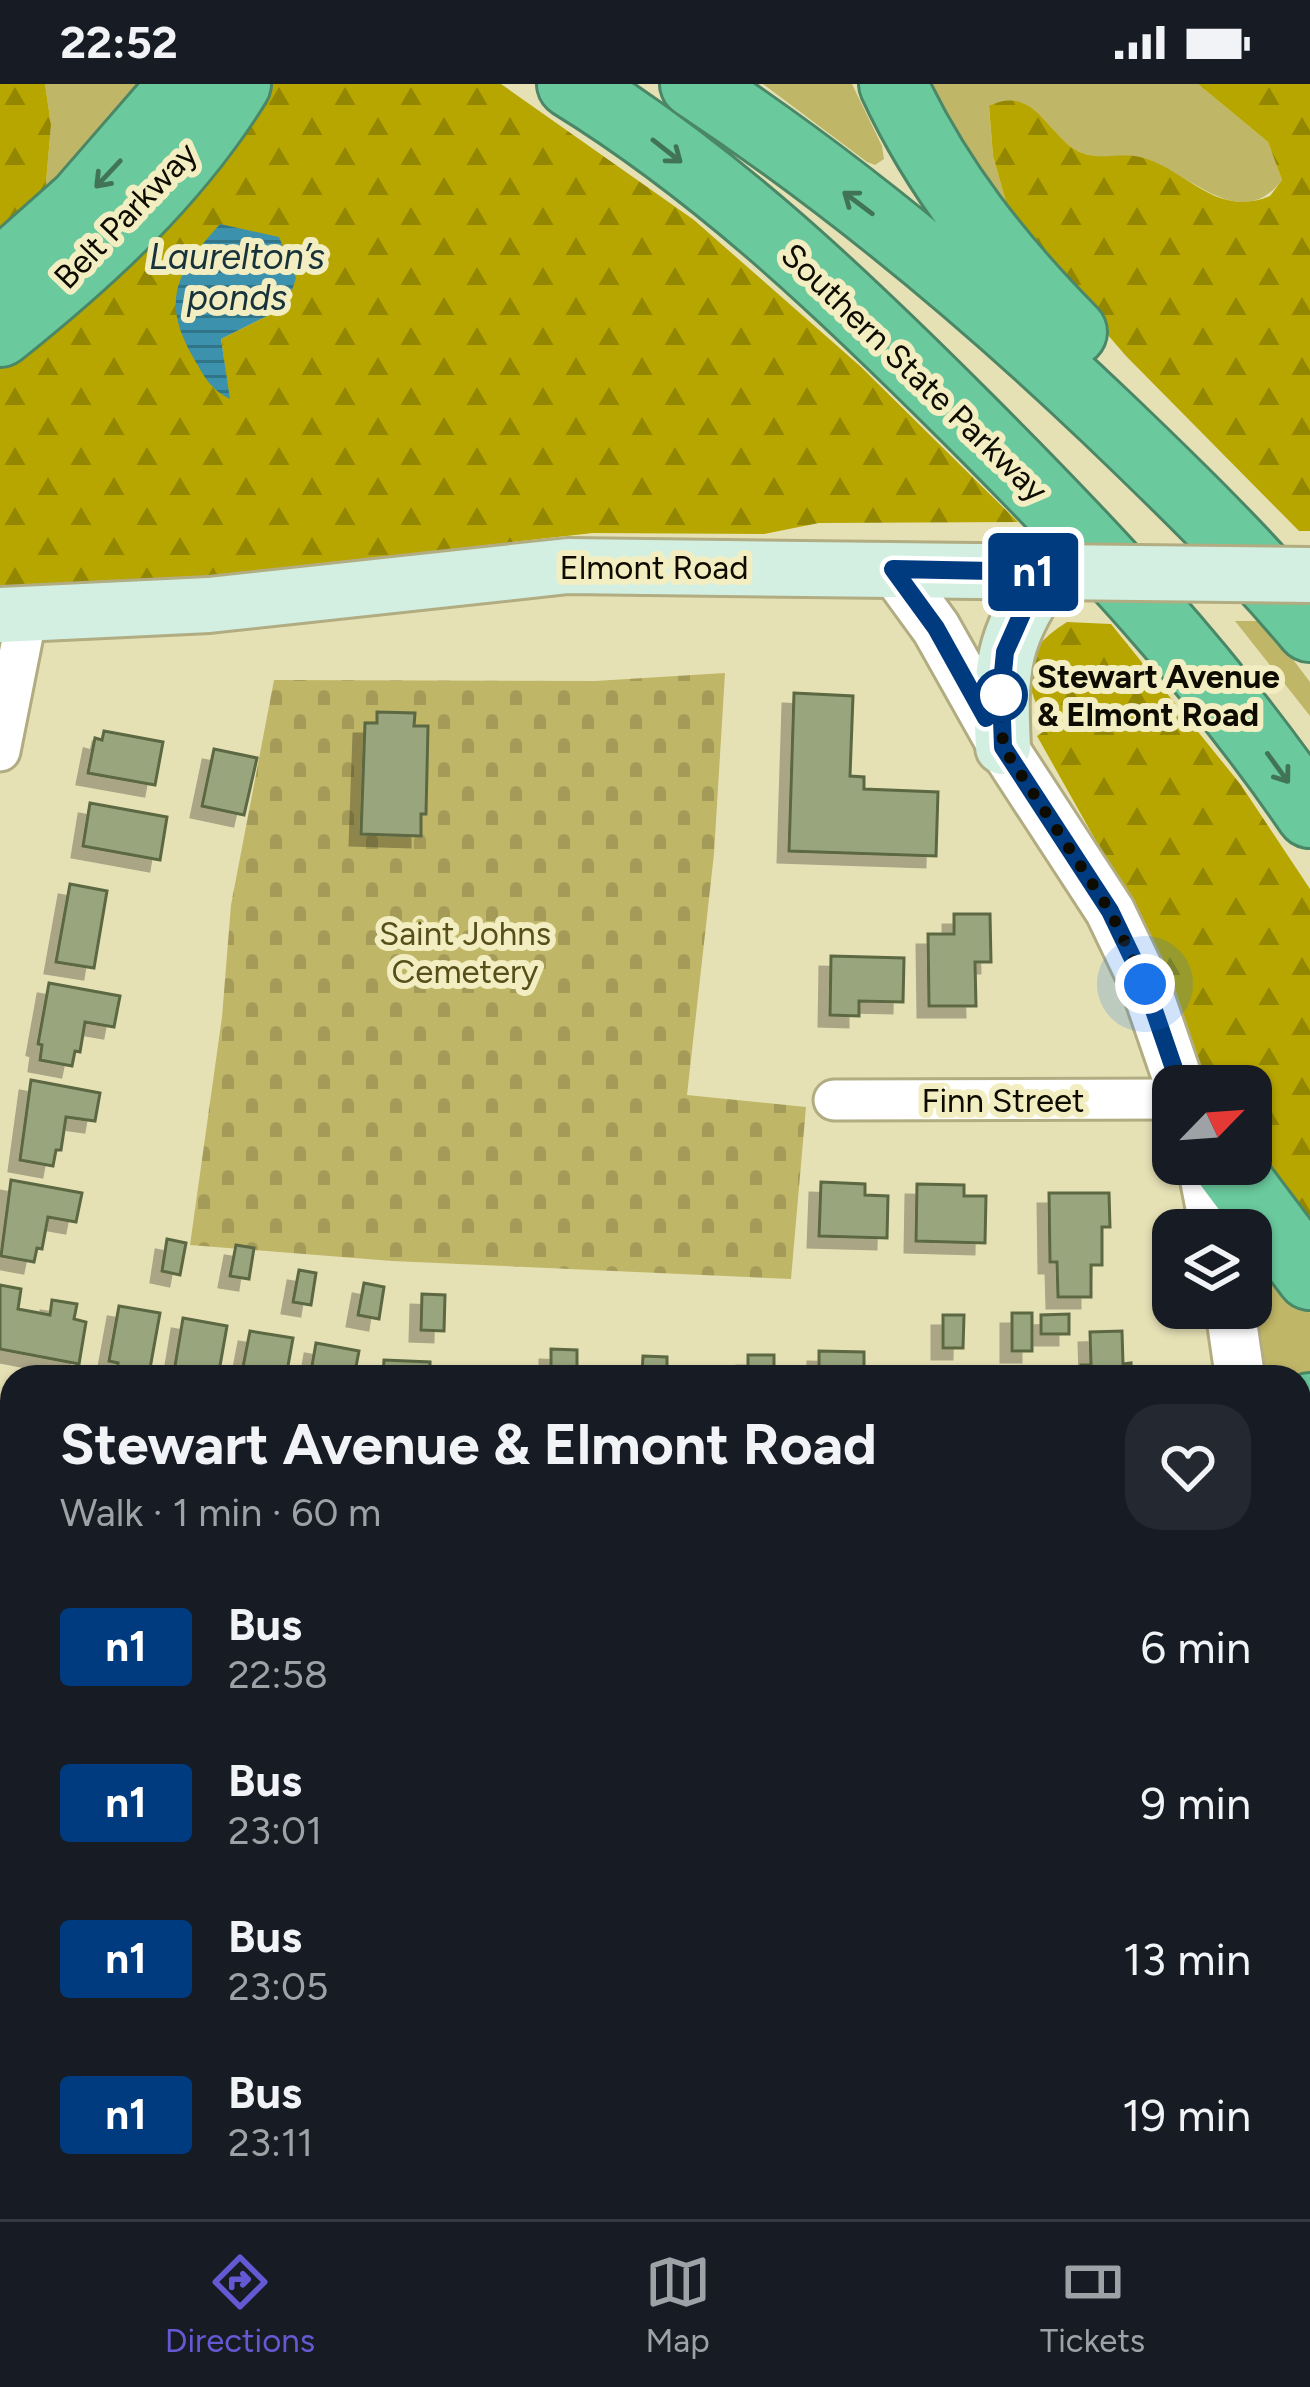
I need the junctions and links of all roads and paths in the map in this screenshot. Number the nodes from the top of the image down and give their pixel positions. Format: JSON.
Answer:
{"nodes":[{"id":1,"x":182,"y":84,"type":"edge"},
{"id":2,"x":237,"y":84,"type":"edge"},
{"id":3,"x":572,"y":84,"type":"edge"},
{"id":4,"x":694,"y":84,"type":"edge"},
{"id":5,"x":893,"y":84,"type":"edge"},
{"id":6,"x":0,"y":274,"type":"edge"},
{"id":7,"x":0,"y":333,"type":"edge"},
{"id":8,"x":893,"y":569,"type":"junction"},
{"id":9,"x":1310,"y":571,"type":"edge"},
{"id":10,"x":1025,"y":581,"type":"junction"},
{"id":11,"x":14,"y":615,"type":"edge"},
{"id":12,"x":1310,"y":628,"type":"edge"},
{"id":13,"x":1003,"y":747,"type":"junction"},
{"id":14,"x":0,"y":751,"type":"edge"},
{"id":15,"x":1310,"y":814,"type":"edge"},
{"id":16,"x":1173,"y":1065,"type":"edge"},
{"id":17,"x":1152,"y":1099,"type":"edge"},
{"id":18,"x":834,"y":1100,"type":"dead end"},
{"id":19,"x":1242,"y":1185,"type":"edge"},
{"id":20,"x":1310,"y":1276,"type":"edge"},
{"id":21,"x":1233,"y":1329,"type":"edge"},
{"id":22,"x":1238,"y":1365,"type":"edge"}],
"edges":[{"from":1,"to":6,"type":"highway","one_way":true},
{"from":2,"to":7,"type":"highway","name":"Belt Parkway"},
{"from":3,"to":15,"type":"highway","name":"Southern State Parkway","one_way":true},
{"from":12,"to":4,"type":"highway","one_way":true},
{"from":5,"to":9,"type":"highway"},
{"from":8,"to":10,"type":"main road","name":"Elmont Road"},
{"from":8,"to":11,"type":"main road","name":"Elmont Road"},
{"from":8,"to":13,"type":"street"},
{"from":9,"to":10,"type":"main road","name":"Elmont Road","bridge":true},
{"from":10,"to":13,"type":"main road"},
{"from":11,"to":14,"type":"street"},
{"from":13,"to":16,"type":"street"},
{"from":17,"to":18,"type":"street","name":"Finn Street"},
{"from":19,"to":20,"type":"highway"},
{"from":21,"to":22,"type":"street"}]}
